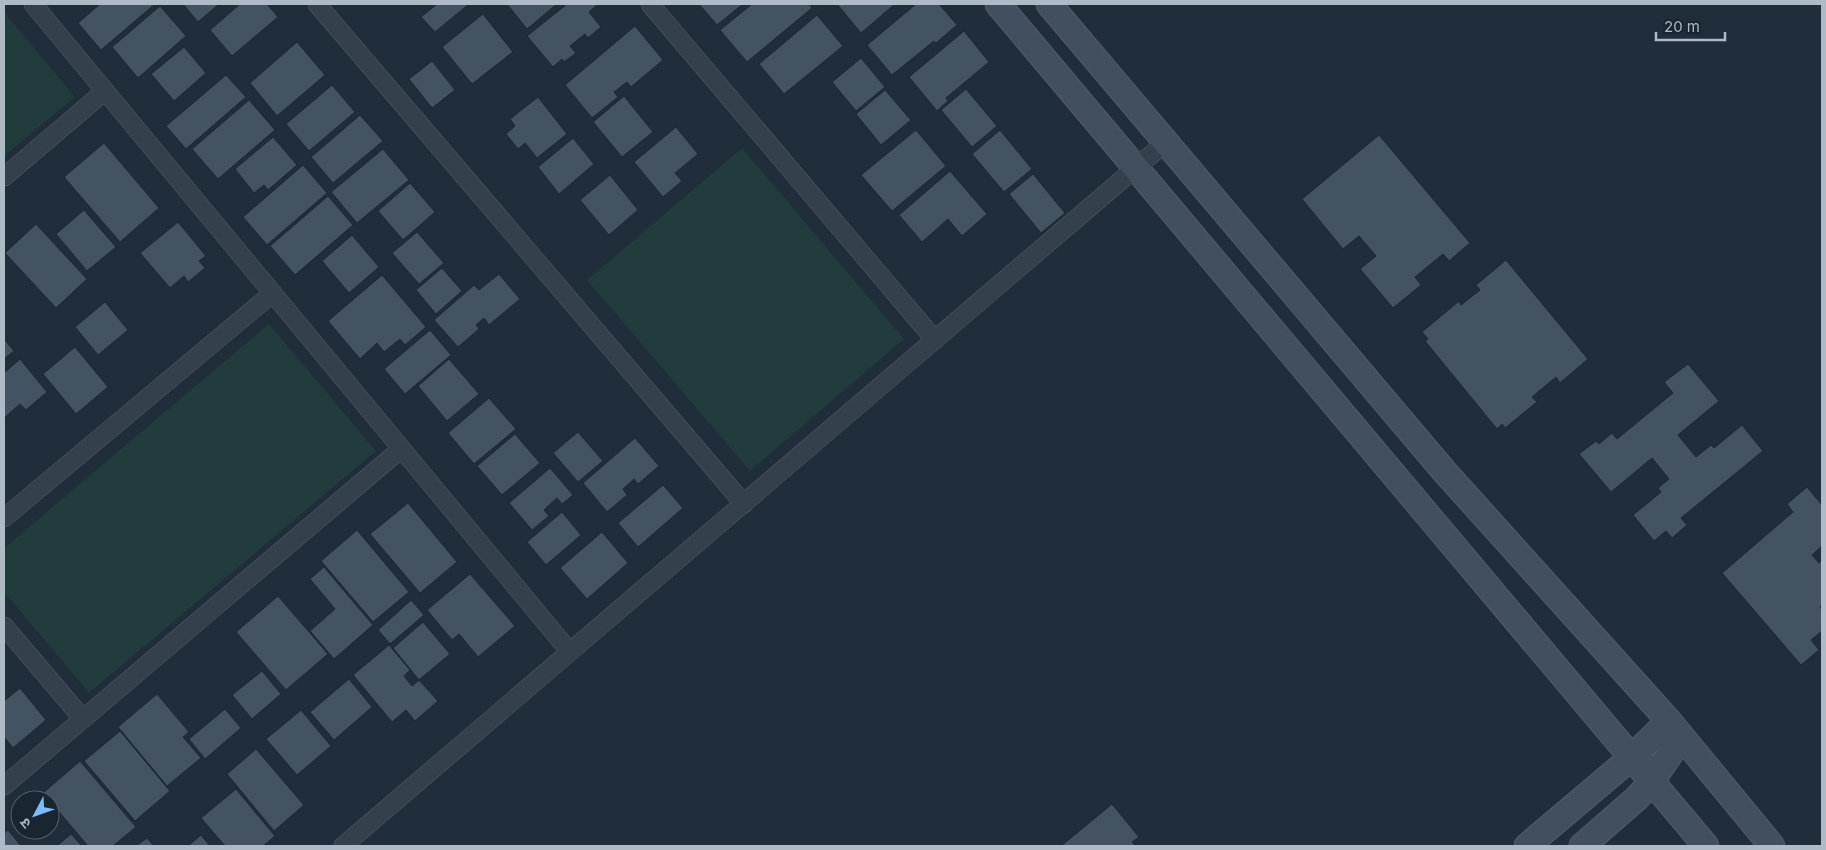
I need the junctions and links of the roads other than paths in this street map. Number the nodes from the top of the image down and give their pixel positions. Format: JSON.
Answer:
{"nodes":[{"id":1,"x":33,"y":4,"type":"edge"},
{"id":2,"x":317,"y":4,"type":"edge"},
{"id":3,"x":650,"y":4,"type":"edge"},
{"id":4,"x":998,"y":4,"type":"edge"},
{"id":5,"x":1049,"y":4,"type":"edge"},
{"id":6,"x":105,"y":91,"type":"junction"},
{"id":7,"x":1166,"y":142,"type":"junction"},
{"id":8,"x":1136,"y":168,"type":"junction"},
{"id":9,"x":4,"y":177,"type":"edge"},
{"id":10,"x":273,"y":293,"type":"junction"},
{"id":11,"x":935,"y":340,"type":"junction"},
{"id":12,"x":401,"y":449,"type":"junction"},
{"id":13,"x":744,"y":504,"type":"junction"},
{"id":14,"x":4,"y":518,"type":"edge"},
{"id":15,"x":4,"y":626,"type":"edge"},
{"id":16,"x":570,"y":652,"type":"junction"},
{"id":17,"x":83,"y":719,"type":"junction"},
{"id":18,"x":1676,"y":729,"type":"junction"},
{"id":19,"x":1631,"y":758,"type":"junction"},
{"id":20,"x":1652,"y":781,"type":"junction"},
{"id":21,"x":4,"y":786,"type":"edge"},
{"id":22,"x":343,"y":846,"type":"edge"},
{"id":23,"x":1527,"y":846,"type":"edge"},
{"id":24,"x":1582,"y":846,"type":"edge"},
{"id":25,"x":1706,"y":846,"type":"edge"},
{"id":26,"x":1772,"y":846,"type":"edge"}],
"edges":[{"from":1,"to":6,"type":"street"},
{"from":2,"to":13,"type":"street"},
{"from":3,"to":11,"type":"street"},
{"from":4,"to":8,"type":"street"},
{"from":5,"to":7,"type":"street"},
{"from":6,"to":9,"type":"street"},
{"from":6,"to":10,"type":"street"},
{"from":7,"to":8,"type":"street"},
{"from":7,"to":18,"type":"street"},
{"from":8,"to":11,"type":"street"},
{"from":8,"to":19,"type":"street"},
{"from":10,"to":12,"type":"street"},
{"from":10,"to":14,"type":"street"},
{"from":11,"to":13,"type":"street"},
{"from":12,"to":16,"type":"street"},
{"from":12,"to":17,"type":"street"},
{"from":13,"to":16,"type":"street"},
{"from":15,"to":17,"type":"street"},
{"from":16,"to":22,"type":"street"},
{"from":17,"to":21,"type":"street"},
{"from":18,"to":19,"type":"street"},
{"from":18,"to":20,"type":"street"},
{"from":18,"to":26,"type":"street"},
{"from":19,"to":20,"type":"street"},
{"from":19,"to":23,"type":"street"},
{"from":20,"to":24,"type":"street"},
{"from":20,"to":25,"type":"street"}]}
